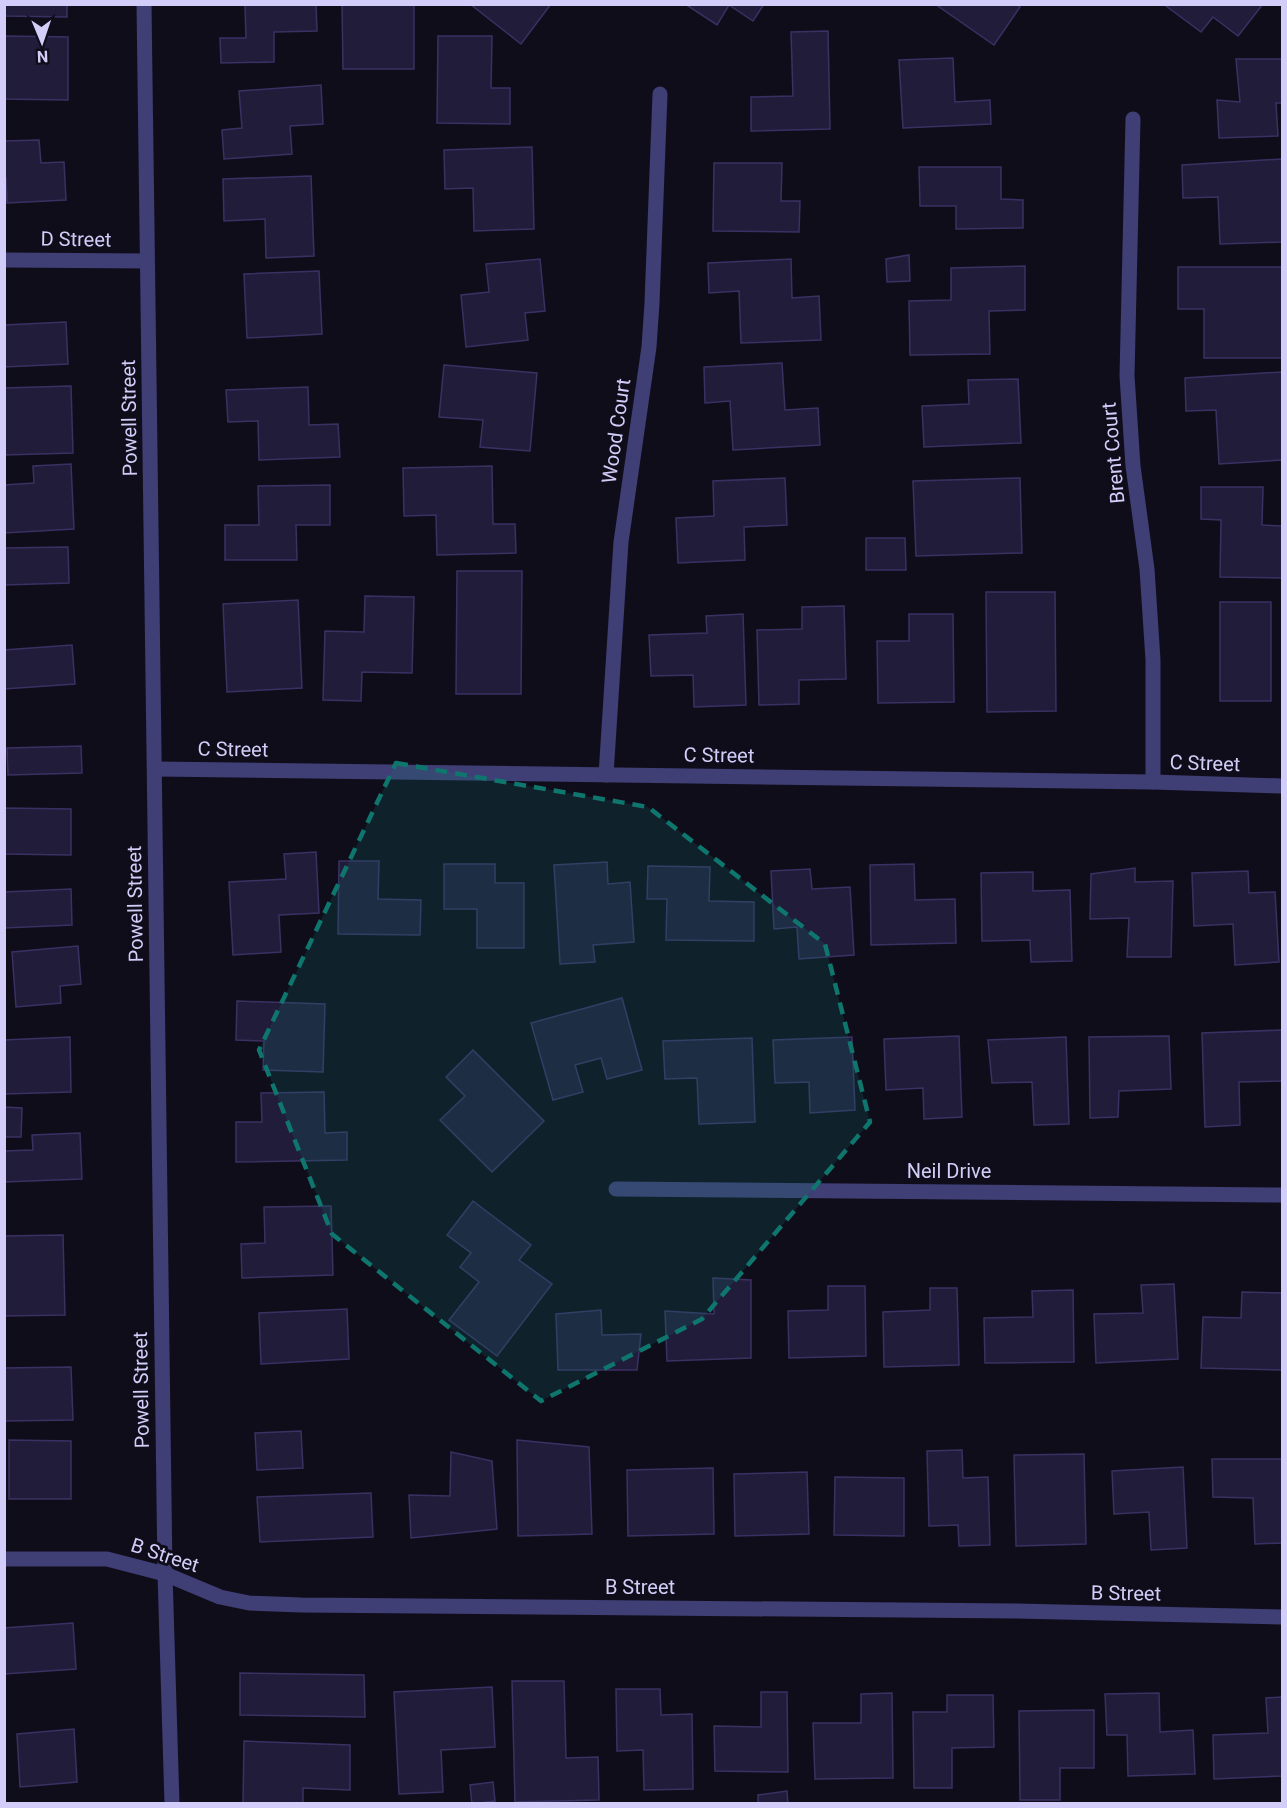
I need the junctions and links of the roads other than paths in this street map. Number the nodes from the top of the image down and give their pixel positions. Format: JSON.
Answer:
{"nodes":[{"id":1,"x":144,"y":4,"type":"edge"},
{"id":2,"x":660,"y":94,"type":"dead end"},
{"id":3,"x":1133,"y":118,"type":"dead end"},
{"id":4,"x":4,"y":260,"type":"edge"},
{"id":5,"x":147,"y":261,"type":"junction"},
{"id":6,"x":154,"y":769,"type":"junction"},
{"id":7,"x":606,"y":775,"type":"junction"},
{"id":8,"x":1153,"y":782,"type":"junction"},
{"id":9,"x":1282,"y":786,"type":"edge"},
{"id":10,"x":616,"y":1189,"type":"dead end"},
{"id":11,"x":1282,"y":1195,"type":"edge"},
{"id":12,"x":4,"y":1559,"type":"edge"},
{"id":13,"x":165,"y":1574,"type":"junction"},
{"id":14,"x":1282,"y":1617,"type":"edge"},
{"id":15,"x":172,"y":1803,"type":"edge"}],
"edges":[{"from":1,"to":5,"type":"street","name":"Powell Street"},
{"from":2,"to":7,"type":"street","name":"Wood Court"},
{"from":3,"to":8,"type":"street","name":"Brent Court"},
{"from":4,"to":5,"type":"street","name":"D Street"},
{"from":5,"to":6,"type":"street","name":"Powell Street"},
{"from":6,"to":7,"type":"street","name":"C Street"},
{"from":6,"to":13,"type":"street","name":"Powell Street"},
{"from":7,"to":8,"type":"street","name":"C Street"},
{"from":8,"to":9,"type":"street","name":"C Street"},
{"from":10,"to":11,"type":"street","name":"Neil Drive"},
{"from":12,"to":13,"type":"street","name":"B Street"},
{"from":13,"to":14,"type":"street","name":"B Street"},
{"from":13,"to":15,"type":"street","name":"Powell Street"}]}
